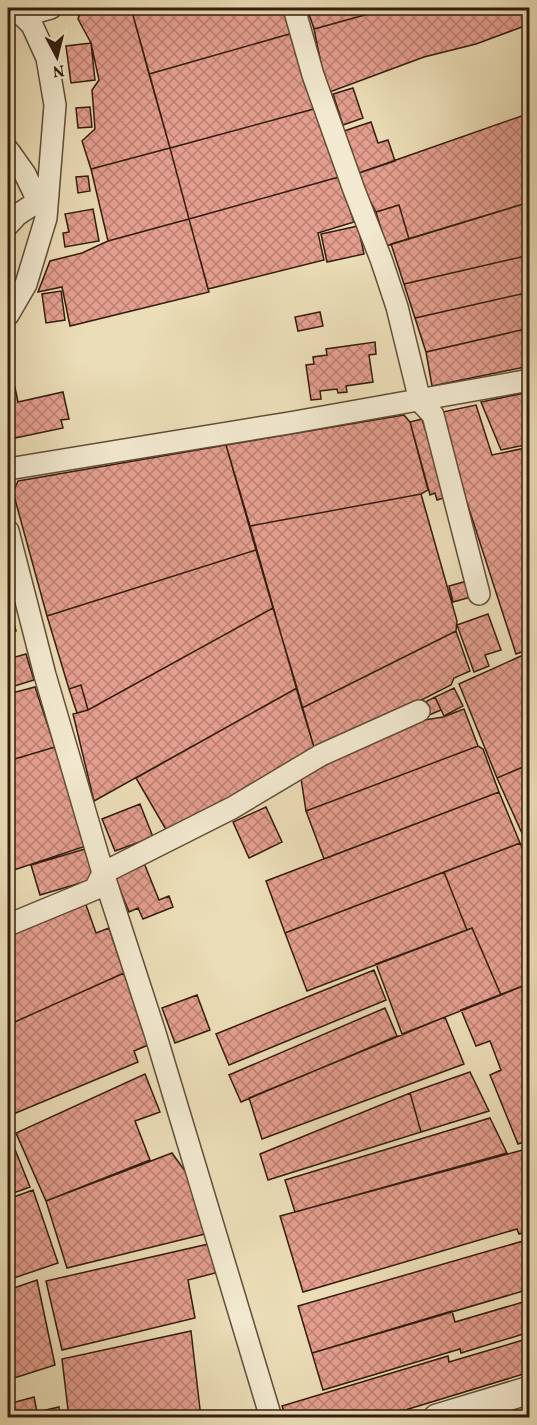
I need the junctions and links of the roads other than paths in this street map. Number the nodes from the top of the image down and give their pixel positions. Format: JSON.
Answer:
{"nodes":[{"id":1,"x":51,"y":8,"type":"edge"},
{"id":2,"x":294,"y":8,"type":"edge"},
{"id":3,"x":15,"y":12,"type":"edge"},
{"id":4,"x":8,"y":150,"type":"edge"},
{"id":5,"x":43,"y":198,"type":"junction"},
{"id":6,"x":8,"y":225,"type":"edge"},
{"id":7,"x":8,"y":315,"type":"edge"},
{"id":8,"x":530,"y":380,"type":"edge"},
{"id":9,"x":420,"y":401,"type":"junction"},
{"id":10,"x":8,"y":469,"type":"edge"},
{"id":11,"x":8,"y":531,"type":"edge"},
{"id":12,"x":479,"y":594,"type":"dead end"},
{"id":13,"x":419,"y":711,"type":"dead end"},
{"id":14,"x":103,"y":873,"type":"junction"},
{"id":15,"x":8,"y":925,"type":"edge"},
{"id":16,"x":530,"y":1390,"type":"edge"},
{"id":17,"x":271,"y":1418,"type":"edge"},
{"id":18,"x":437,"y":1418,"type":"edge"}],
"edges":[{"from":1,"to":3,"type":"street"},
{"from":2,"to":9,"type":"street"},
{"from":3,"to":5,"type":"street"},
{"from":4,"to":5,"type":"street"},
{"from":5,"to":6,"type":"street"},
{"from":5,"to":7,"type":"street"},
{"from":8,"to":9,"type":"street"},
{"from":9,"to":10,"type":"street"},
{"from":9,"to":12,"type":"street"},
{"from":11,"to":14,"type":"street"},
{"from":13,"to":14,"type":"street"},
{"from":14,"to":15,"type":"street"},
{"from":14,"to":17,"type":"street"},
{"from":16,"to":18,"type":"street"}]}
